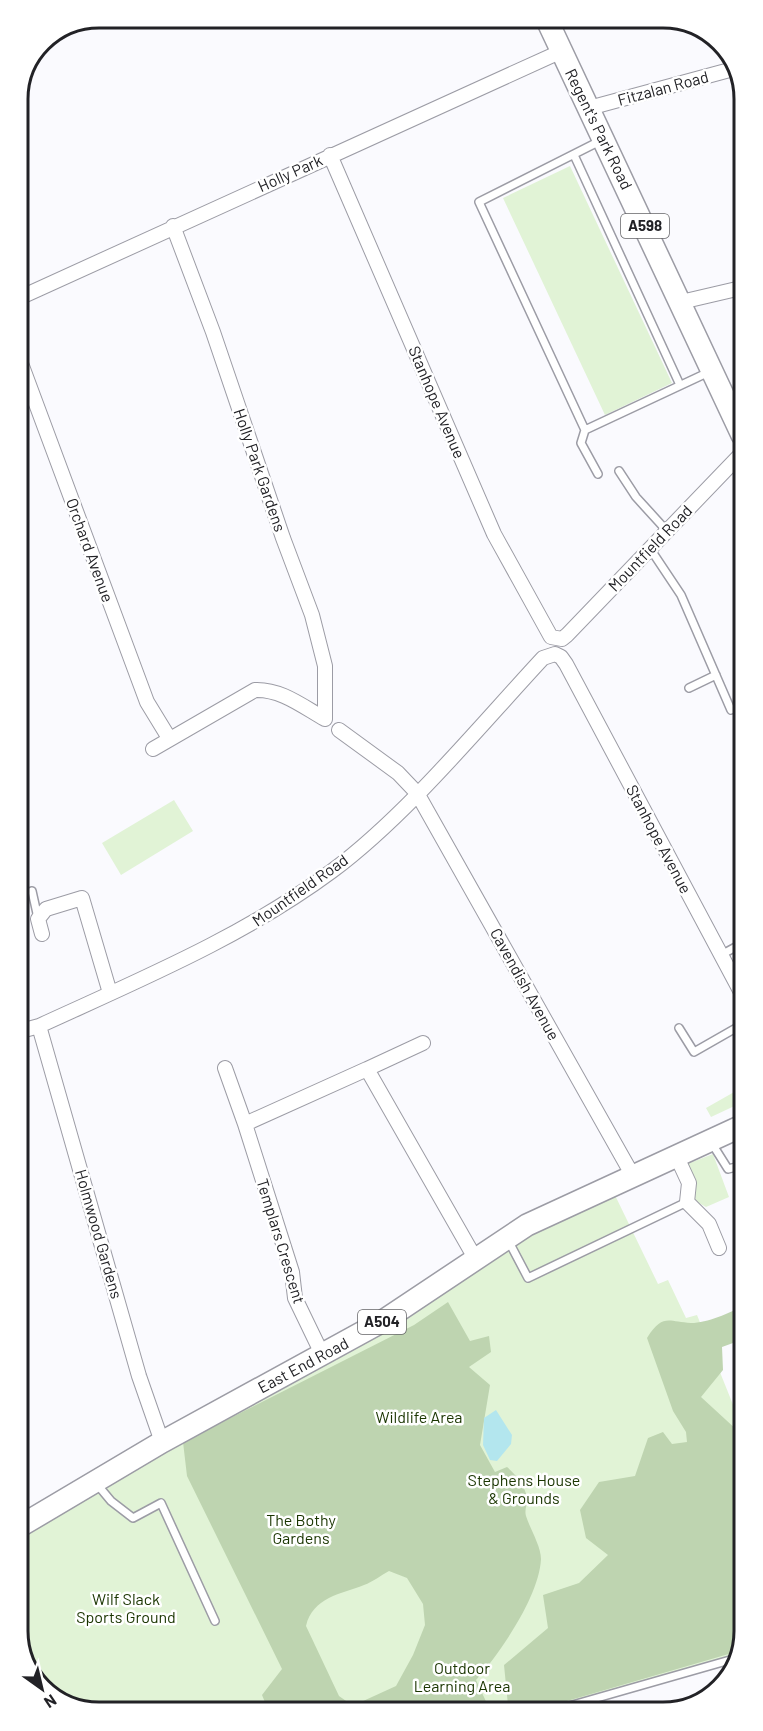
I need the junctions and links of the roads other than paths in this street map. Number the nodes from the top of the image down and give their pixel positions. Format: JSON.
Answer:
{"nodes":[{"id":1,"x":552,"y":29,"type":"edge"},
{"id":2,"x":562,"y":51,"type":"junction"},
{"id":3,"x":728,"y":70,"type":"edge"},
{"id":4,"x":589,"y":108,"type":"junction"},
{"id":5,"x":604,"y":139,"type":"junction"},
{"id":6,"x":330,"y":155,"type":"junction"},
{"id":7,"x":574,"y":155,"type":"junction"},
{"id":8,"x":173,"y":226,"type":"junction"},
{"id":9,"x":734,"y":290,"type":"edge"},
{"id":10,"x":29,"y":293,"type":"edge"},
{"id":11,"x":681,"y":302,"type":"junction"},
{"id":12,"x":712,"y":370,"type":"junction"},
{"id":13,"x":29,"y":384,"type":"edge"},
{"id":14,"x":680,"y":385,"type":"junction"},
{"id":15,"x":734,"y":418,"type":"edge"},
{"id":16,"x":585,"y":430,"type":"junction"},
{"id":17,"x":734,"y":461,"type":"edge"},
{"id":18,"x":619,"y":471,"type":"dead end"},
{"id":19,"x":598,"y":474,"type":"dead end"},
{"id":20,"x":666,"y":530,"type":"junction"},
{"id":21,"x":650,"y":547,"type":"junction"},
{"id":22,"x":557,"y":639,"type":"junction"},
{"id":23,"x":555,"y":654,"type":"junction"},
{"id":24,"x":716,"y":675,"type":"junction"},
{"id":25,"x":689,"y":688,"type":"dead end"},
{"id":26,"x":731,"y":710,"type":"dead end"},
{"id":27,"x":339,"y":730,"type":"dead end"},
{"id":28,"x":169,"y":738,"type":"junction"},
{"id":29,"x":153,"y":749,"type":"dead end"},
{"id":30,"x":417,"y":793,"type":"junction"},
{"id":31,"x":32,"y":891,"type":"dead end"},
{"id":32,"x":38,"y":919,"type":"junction"},
{"id":33,"x":42,"y":934,"type":"dead end"},
{"id":34,"x":734,"y":948,"type":"edge"},
{"id":35,"x":721,"y":955,"type":"junction"},
{"id":36,"x":734,"y":979,"type":"edge"},
{"id":37,"x":110,"y":993,"type":"junction"},
{"id":38,"x":39,"y":1026,"type":"junction"},
{"id":39,"x":680,"y":1028,"type":"dead end"},
{"id":40,"x":28,"y":1029,"type":"edge"},
{"id":41,"x":734,"y":1029,"type":"edge"},
{"id":42,"x":423,"y":1042,"type":"dead end"},
{"id":43,"x":225,"y":1068,"type":"dead end"},
{"id":44,"x":367,"y":1069,"type":"junction"},
{"id":45,"x":245,"y":1124,"type":"junction"},
{"id":46,"x":734,"y":1129,"type":"edge"},
{"id":47,"x":710,"y":1140,"type":"junction"},
{"id":48,"x":676,"y":1155,"type":"junction"},
{"id":49,"x":734,"y":1168,"type":"edge"},
{"id":50,"x":633,"y":1176,"type":"junction"},
{"id":51,"x":687,"y":1202,"type":"junction"},
{"id":52,"x":507,"y":1239,"type":"junction"},
{"id":53,"x":719,"y":1248,"type":"dead end"},
{"id":54,"x":475,"y":1258,"type":"junction"},
{"id":55,"x":323,"y":1356,"type":"junction"},
{"id":56,"x":162,"y":1442,"type":"junction"},
{"id":57,"x":96,"y":1483,"type":"junction"},
{"id":58,"x":28,"y":1522,"type":"edge"},
{"id":59,"x":215,"y":1621,"type":"dead end"},
{"id":60,"x":728,"y":1661,"type":"edge"},
{"id":61,"x":583,"y":1702,"type":"edge"}],
"edges":[{"from":1,"to":2,"type":"main road","name":"Regent's Park Road","number":"A598"},
{"from":2,"to":4,"type":"main road","name":"Regent's Park Road","number":"A598"},
{"from":2,"to":6,"type":"street","name":"Holly Park"},
{"from":3,"to":4,"type":"street","name":"Fitzalan Road"},
{"from":4,"to":5,"type":"main road","name":"Regent's Park Road","number":"A598"},
{"from":5,"to":7,"type":"lane"},
{"from":5,"to":11,"type":"main road","name":"Regent's Park Road","number":"A598"},
{"from":6,"to":8,"type":"street","name":"Holly Park"},
{"from":6,"to":22,"type":"street","name":"Stanhope Avenue"},
{"from":7,"to":14,"type":"lane"},
{"from":7,"to":16,"type":"lane"},
{"from":8,"to":10,"type":"street","name":"Holly Park"},
{"from":8,"to":28,"type":"street","name":"Holly Park Gardens"},
{"from":9,"to":11,"type":"street"},
{"from":11,"to":12,"type":"main road","name":"Regent's Park Road","number":"A598"},
{"from":12,"to":14,"type":"lane"},
{"from":12,"to":15,"type":"main road","name":"Regent's Park Road","number":"A598"},
{"from":13,"to":28,"type":"street","name":"Orchard Avenue"},
{"from":14,"to":16,"type":"lane"},
{"from":16,"to":19,"type":"lane"},
{"from":17,"to":20,"type":"street","name":"Mountfield Road"},
{"from":18,"to":20,"type":"lane"},
{"from":20,"to":21,"type":"street","name":"Mountfield Road"},
{"from":21,"to":22,"type":"street","name":"Mountfield Road"},
{"from":21,"to":24,"type":"lane"},
{"from":22,"to":23,"type":"lane"},
{"from":23,"to":30,"type":"street","name":"Mountfield Road"},
{"from":23,"to":35,"type":"street","name":"Stanhope Avenue"},
{"from":24,"to":25,"type":"lane"},
{"from":24,"to":26,"type":"lane"},
{"from":27,"to":30,"type":"street","name":"Cavendish Avenue"},
{"from":28,"to":29,"type":"street"},
{"from":30,"to":37,"type":"street","name":"Mountfield Road"},
{"from":30,"to":50,"type":"street","name":"Cavendish Avenue"},
{"from":31,"to":32,"type":"lane"},
{"from":32,"to":33,"type":"street"},
{"from":32,"to":37,"type":"street"},
{"from":34,"to":35,"type":"lane"},
{"from":35,"to":36,"type":"street","name":"Stanhope Avenue"},
{"from":37,"to":38,"type":"street","name":"Mountfield Road"},
{"from":38,"to":40,"type":"street","name":"Mountfield Road"},
{"from":38,"to":56,"type":"street","name":"Holmwood Gardens"},
{"from":39,"to":41,"type":"lane"},
{"from":42,"to":44,"type":"street"},
{"from":43,"to":45,"type":"street","name":"Templars Crescent"},
{"from":44,"to":45,"type":"street"},
{"from":44,"to":54,"type":"street"},
{"from":45,"to":55,"type":"street","name":"Templars Crescent"},
{"from":46,"to":47,"type":"main road","name":"East End Road","number":"A504"},
{"from":47,"to":48,"type":"main road","name":"East End Road","number":"A504"},
{"from":47,"to":49,"type":"lane"},
{"from":48,"to":50,"type":"main road","name":"East End Road","number":"A504"},
{"from":48,"to":51,"type":"street"},
{"from":50,"to":52,"type":"main road","name":"East End Road","number":"A504"},
{"from":51,"to":52,"type":"lane"},
{"from":51,"to":53,"type":"street"},
{"from":52,"to":54,"type":"main road","name":"East End Road","number":"A504"},
{"from":54,"to":55,"type":"main road","name":"East End Road","number":"A504"},
{"from":55,"to":56,"type":"main road","name":"East End Road","number":"A504"},
{"from":56,"to":57,"type":"main road","name":"East End Road","number":"A504"},
{"from":57,"to":58,"type":"main road","name":"East End Road","number":"A504"},
{"from":57,"to":59,"type":"lane"},
{"from":60,"to":61,"type":"lane"}]}
